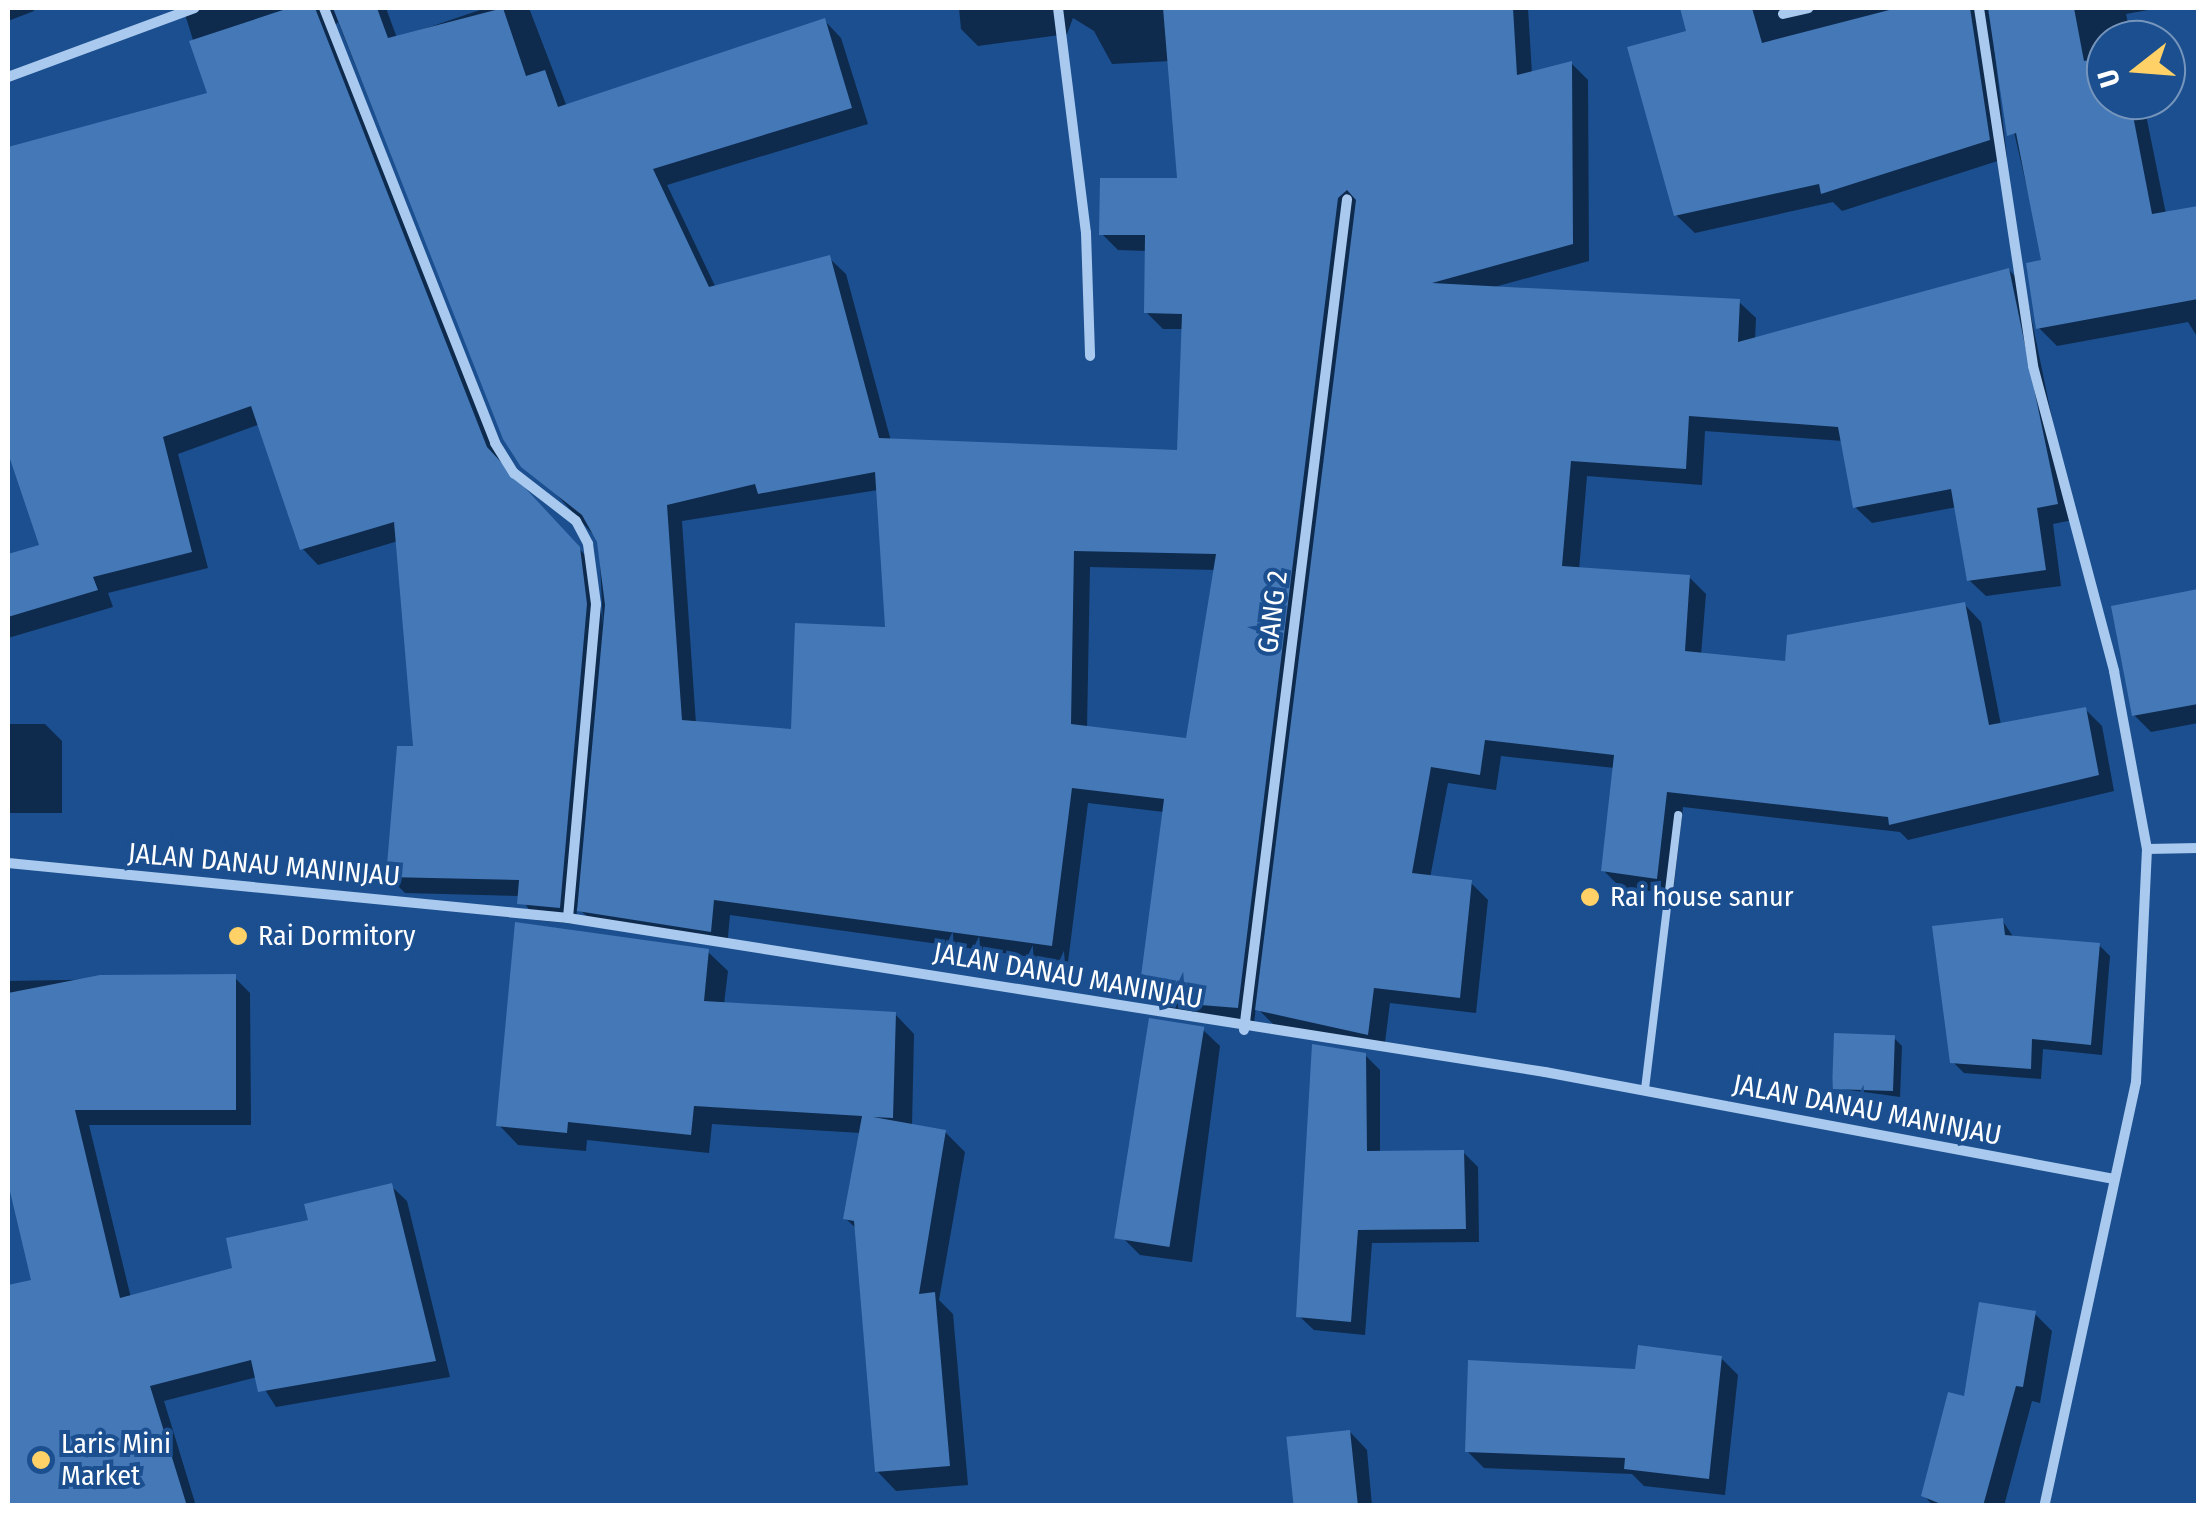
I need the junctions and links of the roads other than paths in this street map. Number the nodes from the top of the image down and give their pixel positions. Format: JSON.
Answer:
{"nodes":[{"id":1,"x":194,"y":8,"type":"edge"},
{"id":2,"x":324,"y":8,"type":"edge"},
{"id":3,"x":1058,"y":8,"type":"edge"},
{"id":4,"x":1808,"y":8,"type":"edge"},
{"id":5,"x":1978,"y":8,"type":"edge"},
{"id":6,"x":1783,"y":14,"type":"dead end"},
{"id":7,"x":8,"y":77,"type":"edge"},
{"id":8,"x":1347,"y":199,"type":"dead end"},
{"id":9,"x":1090,"y":356,"type":"dead end"},
{"id":10,"x":1678,"y":815,"type":"dead end"},
{"id":11,"x":2198,"y":848,"type":"edge"},
{"id":12,"x":2148,"y":849,"type":"junction"},
{"id":13,"x":8,"y":863,"type":"edge"},
{"id":14,"x":568,"y":918,"type":"junction"},
{"id":15,"x":1244,"y":1030,"type":"junction"},
{"id":16,"x":1645,"y":1089,"type":"junction"},
{"id":17,"x":2114,"y":1179,"type":"junction"},
{"id":18,"x":2044,"y":1506,"type":"edge"}],
"edges":[{"from":1,"to":7,"type":"street"},
{"from":2,"to":14,"type":"street"},
{"from":3,"to":9,"type":"street"},
{"from":4,"to":6,"type":"street"},
{"from":5,"to":12,"type":"street"},
{"from":8,"to":15,"type":"street","name":"GANG 2"},
{"from":10,"to":16,"type":"lane"},
{"from":11,"to":12,"type":"street"},
{"from":12,"to":17,"type":"street"},
{"from":13,"to":14,"type":"street","name":"JALAN DANAU MANINJAU"},
{"from":14,"to":15,"type":"street","name":"JALAN DANAU MANINJAU"},
{"from":15,"to":16,"type":"street","name":"JALAN DANAU MANINJAU"},
{"from":16,"to":17,"type":"street","name":"JALAN DANAU MANINJAU"},
{"from":17,"to":18,"type":"street"}]}
